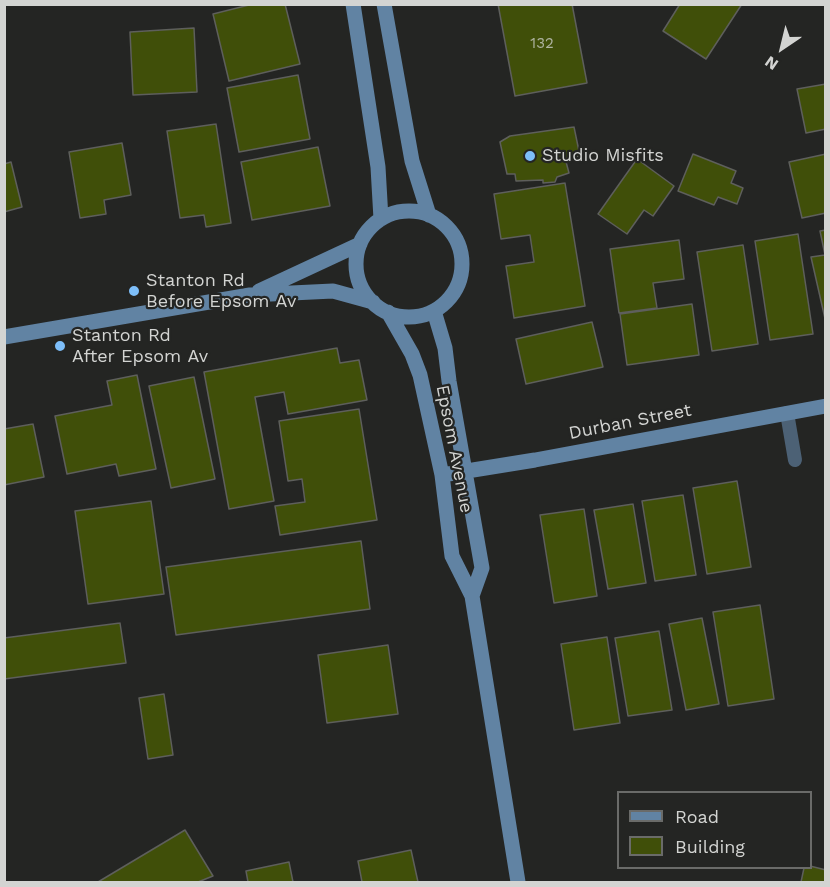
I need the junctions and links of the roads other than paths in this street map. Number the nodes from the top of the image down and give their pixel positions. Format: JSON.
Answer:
{"nodes":[{"id":1,"x":353,"y":4,"type":"edge"},
{"id":2,"x":384,"y":4,"type":"edge"},
{"id":3,"x":429,"y":215,"type":"junction"},
{"id":4,"x":381,"y":219,"type":"junction"},
{"id":5,"x":360,"y":244,"type":"junction"},
{"id":6,"x":250,"y":295,"type":"junction"},
{"id":7,"x":373,"y":302,"type":"junction"},
{"id":8,"x":434,"y":311,"type":"junction"},
{"id":9,"x":388,"y":312,"type":"junction"},
{"id":10,"x":4,"y":337,"type":"edge"},
{"id":11,"x":825,"y":406,"type":"edge"},
{"id":12,"x":787,"y":413,"type":"junction"},
{"id":13,"x":795,"y":460,"type":"dead end"},
{"id":14,"x":465,"y":471,"type":"junction"},
{"id":15,"x":442,"y":475,"type":"junction"},
{"id":16,"x":472,"y":596,"type":"junction"},
{"id":17,"x":518,"y":882,"type":"edge"}],
"edges":[{"from":1,"to":4,"type":"street"},
{"from":2,"to":3,"type":"street"},
{"from":3,"to":4,"type":"street"},
{"from":3,"to":8,"type":"street"},
{"from":4,"to":5,"type":"street"},
{"from":5,"to":6,"type":"street"},
{"from":5,"to":7,"type":"street"},
{"from":6,"to":7,"type":"street"},
{"from":6,"to":10,"type":"street"},
{"from":7,"to":9,"type":"street"},
{"from":8,"to":9,"type":"street"},
{"from":8,"to":14,"type":"street","name":"Epsom Avenue"},
{"from":9,"to":15,"type":"street","name":"Epsom Avenue"},
{"from":11,"to":12,"type":"street","name":"Durban Street"},
{"from":12,"to":13,"type":"lane"},
{"from":12,"to":14,"type":"street","name":"Durban Street"},
{"from":14,"to":15,"type":"street","name":"Durban Street"},
{"from":14,"to":16,"type":"street","name":"Epsom Avenue"},
{"from":15,"to":16,"type":"street","name":"Epsom Avenue"},
{"from":16,"to":17,"type":"street","name":"Epsom Avenue"}]}
